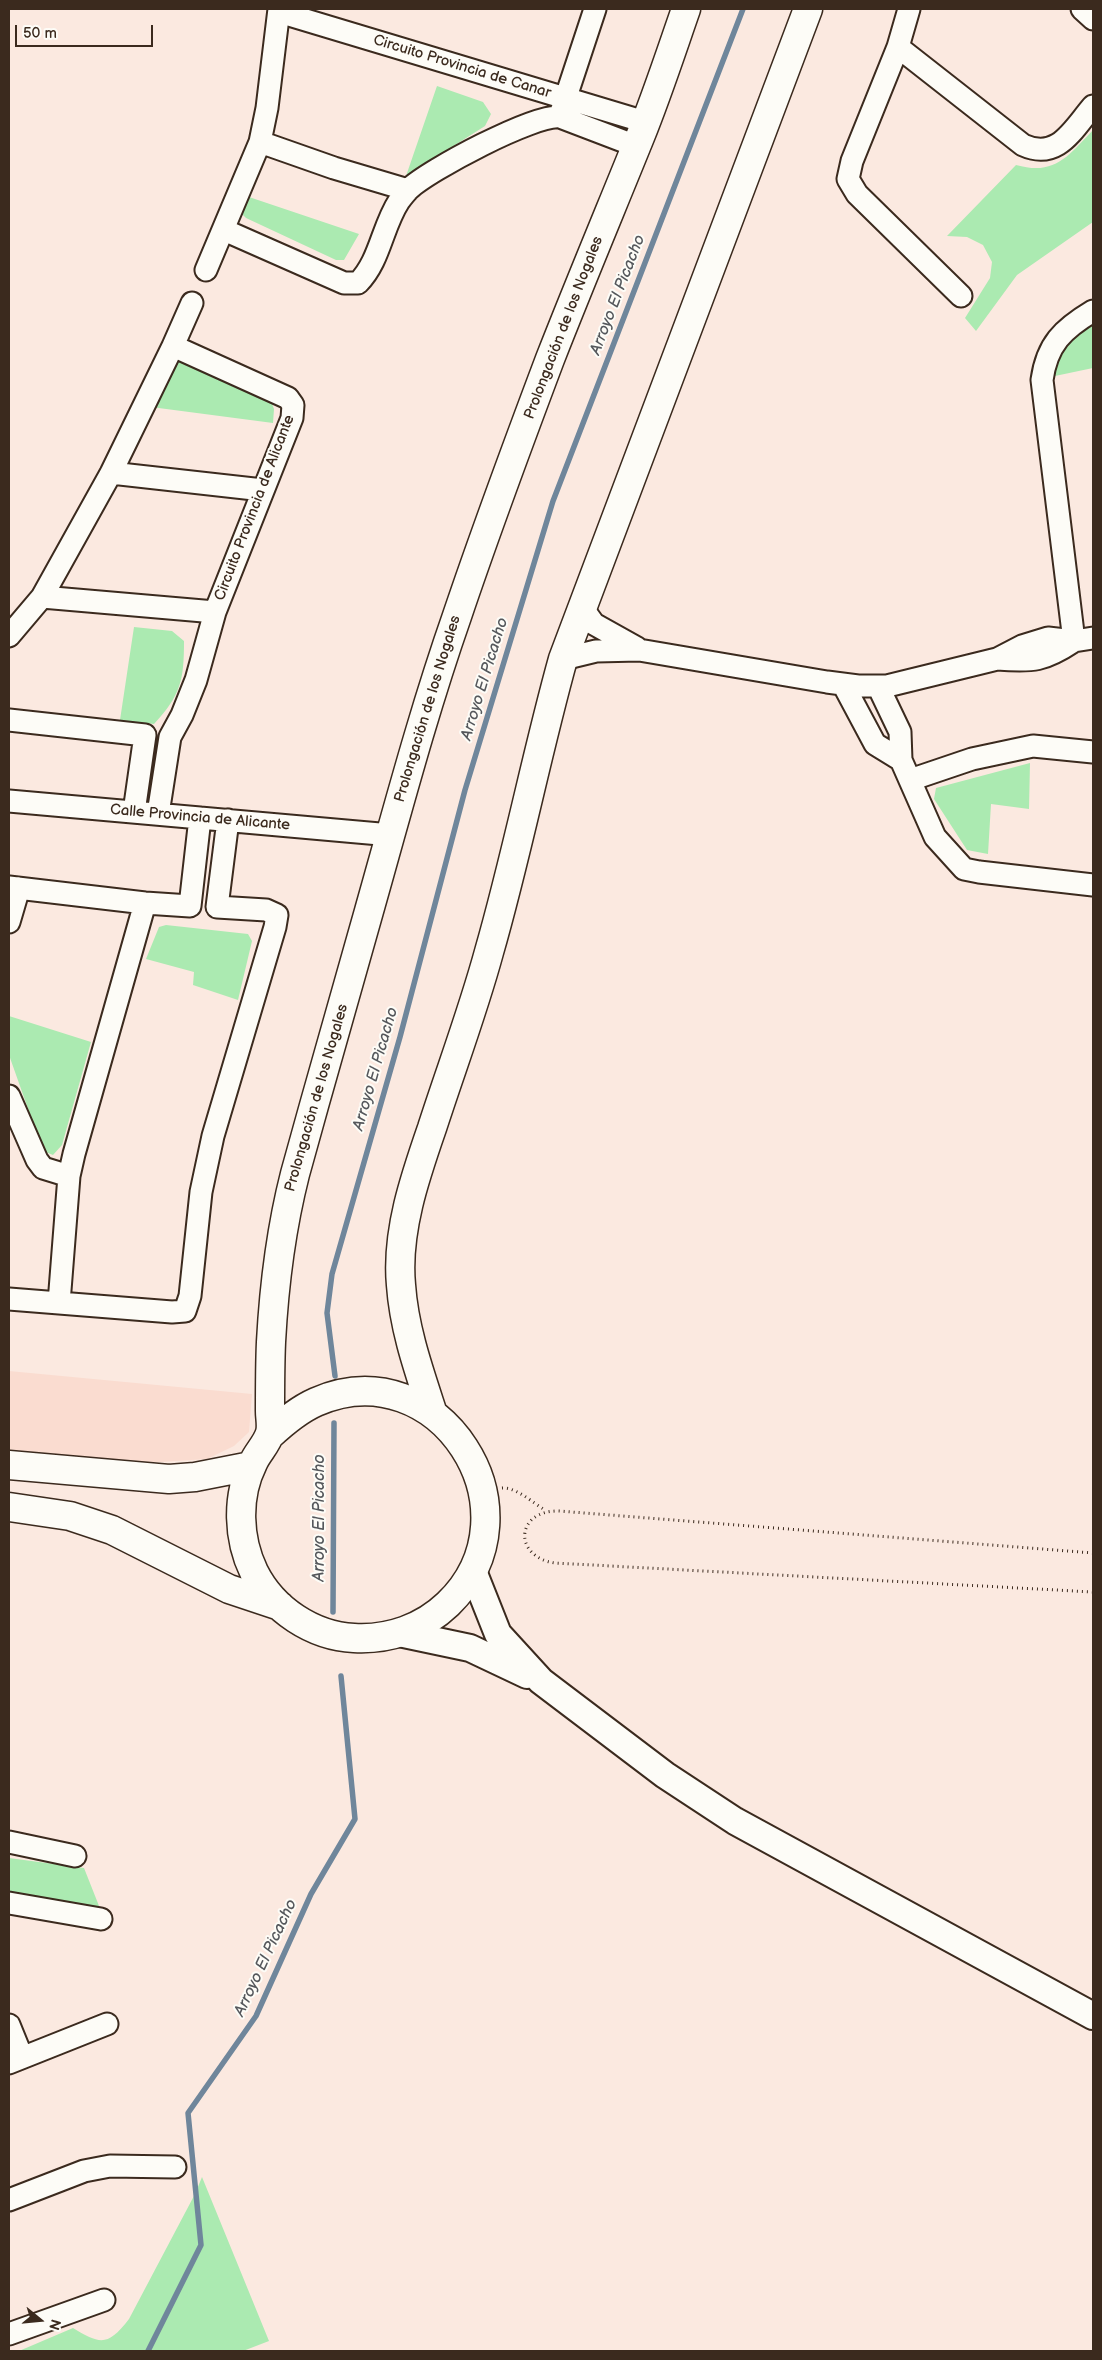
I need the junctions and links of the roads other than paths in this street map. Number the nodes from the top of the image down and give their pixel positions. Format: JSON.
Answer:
{"nodes":[{"id":1,"x":595,"y":9,"type":"edge"},
{"id":2,"x":686,"y":9,"type":"edge"},
{"id":3,"x":808,"y":9,"type":"edge"},
{"id":4,"x":909,"y":9,"type":"edge"},
{"id":5,"x":1082,"y":9,"type":"edge"},
{"id":6,"x":279,"y":10,"type":"edge"},
{"id":7,"x":1093,"y":19,"type":"edge"},
{"id":8,"x":898,"y":47,"type":"junction"},
{"id":9,"x":1093,"y":106,"type":"edge"},
{"id":10,"x":562,"y":108,"type":"junction"},
{"id":11,"x":641,"y":134,"type":"junction"},
{"id":12,"x":260,"y":142,"type":"junction"},
{"id":13,"x":408,"y":190,"type":"junction"},
{"id":14,"x":224,"y":230,"type":"junction"},
{"id":15,"x":206,"y":270,"type":"dead end"},
{"id":16,"x":961,"y":296,"type":"dead end"},
{"id":17,"x":192,"y":303,"type":"dead end"},
{"id":18,"x":1093,"y":311,"type":"edge"},
{"id":19,"x":172,"y":346,"type":"junction"},
{"id":20,"x":111,"y":473,"type":"junction"},
{"id":21,"x":263,"y":490,"type":"junction"},
{"id":22,"x":42,"y":598,"type":"junction"},
{"id":23,"x":581,"y":606,"type":"junction"},
{"id":24,"x":215,"y":612,"type":"junction"},
{"id":25,"x":9,"y":636,"type":"edge"},
{"id":26,"x":1084,"y":640,"type":"edge"},
{"id":27,"x":639,"y":650,"type":"junction"},
{"id":28,"x":563,"y":659,"type":"junction"},
{"id":29,"x":843,"y":684,"type":"junction"},
{"id":30,"x":878,"y":686,"type":"junction"},
{"id":31,"x":9,"y":720,"type":"edge"},
{"id":32,"x":145,"y":735,"type":"junction"},
{"id":33,"x":170,"y":737,"type":"junction"},
{"id":34,"x":1093,"y":752,"type":"edge"},
{"id":35,"x":901,"y":760,"type":"junction"},
{"id":36,"x":910,"y":780,"type":"junction"},
{"id":37,"x":9,"y":801,"type":"edge"},
{"id":38,"x":134,"y":812,"type":"junction"},
{"id":39,"x":158,"y":814,"type":"junction"},
{"id":40,"x":200,"y":818,"type":"junction"},
{"id":41,"x":228,"y":820,"type":"junction"},
{"id":42,"x":390,"y":834,"type":"junction"},
{"id":43,"x":1093,"y":885,"type":"edge"},
{"id":44,"x":14,"y":887,"type":"edge"},
{"id":45,"x":145,"y":903,"type":"junction"},
{"id":46,"x":190,"y":906,"type":"junction"},
{"id":47,"x":217,"y":907,"type":"junction"},
{"id":48,"x":9,"y":922,"type":"edge"},
{"id":49,"x":9,"y":1096,"type":"edge"},
{"id":50,"x":69,"y":1176,"type":"junction"},
{"id":51,"x":9,"y":1299,"type":"edge"},
{"id":52,"x":60,"y":1303,"type":"junction"},
{"id":53,"x":433,"y":1414,"type":"junction"},
{"id":54,"x":270,"y":1435,"type":"junction"},
{"id":55,"x":9,"y":1464,"type":"edge"},
{"id":56,"x":250,"y":1466,"type":"junction"},
{"id":57,"x":9,"y":1507,"type":"edge"},
{"id":58,"x":473,"y":1571,"type":"junction"},
{"id":59,"x":280,"y":1606,"type":"junction"},
{"id":60,"x":399,"y":1634,"type":"junction"},
{"id":61,"x":541,"y":1682,"type":"junction"},
{"id":62,"x":9,"y":1841,"type":"edge"},
{"id":63,"x":75,"y":1856,"type":"dead end"},
{"id":64,"x":9,"y":1903,"type":"edge"},
{"id":65,"x":101,"y":1918,"type":"dead end"},
{"id":66,"x":1093,"y":2016,"type":"edge"},
{"id":67,"x":107,"y":2024,"type":"dead end"},
{"id":68,"x":9,"y":2025,"type":"edge"},
{"id":69,"x":16,"y":2060,"type":"edge"},
{"id":70,"x":175,"y":2167,"type":"dead end"},
{"id":71,"x":9,"y":2200,"type":"edge"},
{"id":72,"x":104,"y":2300,"type":"dead end"},
{"id":73,"x":9,"y":2334,"type":"edge"}],
"edges":[{"from":1,"to":10,"type":"street"},
{"from":2,"to":11,"type":"main road","name":"Prolongación de los Nogales"},
{"from":3,"to":23,"type":"main road"},
{"from":4,"to":8,"type":"street"},
{"from":5,"to":7,"type":"street"},
{"from":6,"to":10,"type":"street","name":"Circuito Provincia de Canar"},
{"from":6,"to":12,"type":"street"},
{"from":8,"to":9,"type":"street"},
{"from":8,"to":16,"type":"street"},
{"from":10,"to":11,"type":"street","name":"Circuito Provincia de Canar"},
{"from":10,"to":13,"type":"street"},
{"from":11,"to":42,"type":"main road","name":"Prolongación de los Nogales"},
{"from":12,"to":13,"type":"street"},
{"from":12,"to":14,"type":"street"},
{"from":13,"to":14,"type":"street"},
{"from":14,"to":15,"type":"street"},
{"from":17,"to":19,"type":"street"},
{"from":18,"to":26,"type":"street"},
{"from":19,"to":20,"type":"street"},
{"from":19,"to":21,"type":"street","name":"Circuito Provincia de Alicante"},
{"from":20,"to":21,"type":"street"},
{"from":20,"to":22,"type":"street"},
{"from":21,"to":24,"type":"street","name":"Circuito Provincia de Alicante"},
{"from":22,"to":24,"type":"street"},
{"from":22,"to":25,"type":"street"},
{"from":23,"to":27,"type":"street"},
{"from":23,"to":28,"type":"main road"},
{"from":24,"to":33,"type":"street","name":"Circuito Provincia de Alicante"},
{"from":26,"to":30,"type":"street"},
{"from":27,"to":28,"type":"street"},
{"from":27,"to":29,"type":"street"},
{"from":28,"to":53,"type":"main road"},
{"from":29,"to":30,"type":"street"},
{"from":29,"to":35,"type":"street"},
{"from":30,"to":35,"type":"street"},
{"from":31,"to":32,"type":"street"},
{"from":32,"to":33,"type":"street"},
{"from":32,"to":38,"type":"street"},
{"from":33,"to":39,"type":"street","name":"Circuito Provincia de Alicante"},
{"from":34,"to":36,"type":"street"},
{"from":35,"to":36,"type":"street"},
{"from":36,"to":43,"type":"street"},
{"from":37,"to":38,"type":"street","name":"Calle Provincia de Alicante"},
{"from":38,"to":39,"type":"street","name":"Calle Provincia de Alicante"},
{"from":39,"to":40,"type":"street","name":"Calle Provincia de Alicante"},
{"from":40,"to":41,"type":"street","name":"Calle Provincia de Alicante"},
{"from":40,"to":46,"type":"street"},
{"from":41,"to":42,"type":"street","name":"Calle Provincia de Alicante"},
{"from":41,"to":47,"type":"street"},
{"from":42,"to":54,"type":"main road","name":"Prolongación de los Nogales"},
{"from":44,"to":45,"type":"street"},
{"from":44,"to":48,"type":"street"},
{"from":45,"to":46,"type":"street"},
{"from":45,"to":50,"type":"street"},
{"from":46,"to":47,"type":"street"},
{"from":47,"to":52,"type":"street"},
{"from":49,"to":50,"type":"street"},
{"from":50,"to":52,"type":"street"},
{"from":51,"to":52,"type":"street"},
{"from":53,"to":54,"type":"main road"},
{"from":53,"to":58,"type":"main road"},
{"from":54,"to":56,"type":"main road"},
{"from":55,"to":56,"type":"main road"},
{"from":56,"to":59,"type":"main road"},
{"from":57,"to":59,"type":"main road"},
{"from":58,"to":60,"type":"main road"},
{"from":58,"to":61,"type":"street"},
{"from":59,"to":60,"type":"main road"},
{"from":60,"to":61,"type":"street"},
{"from":61,"to":66,"type":"street"},
{"from":62,"to":63,"type":"street"},
{"from":64,"to":65,"type":"street"},
{"from":67,"to":69,"type":"street"},
{"from":68,"to":69,"type":"street"},
{"from":70,"to":71,"type":"street"},
{"from":72,"to":73,"type":"street"}]}
